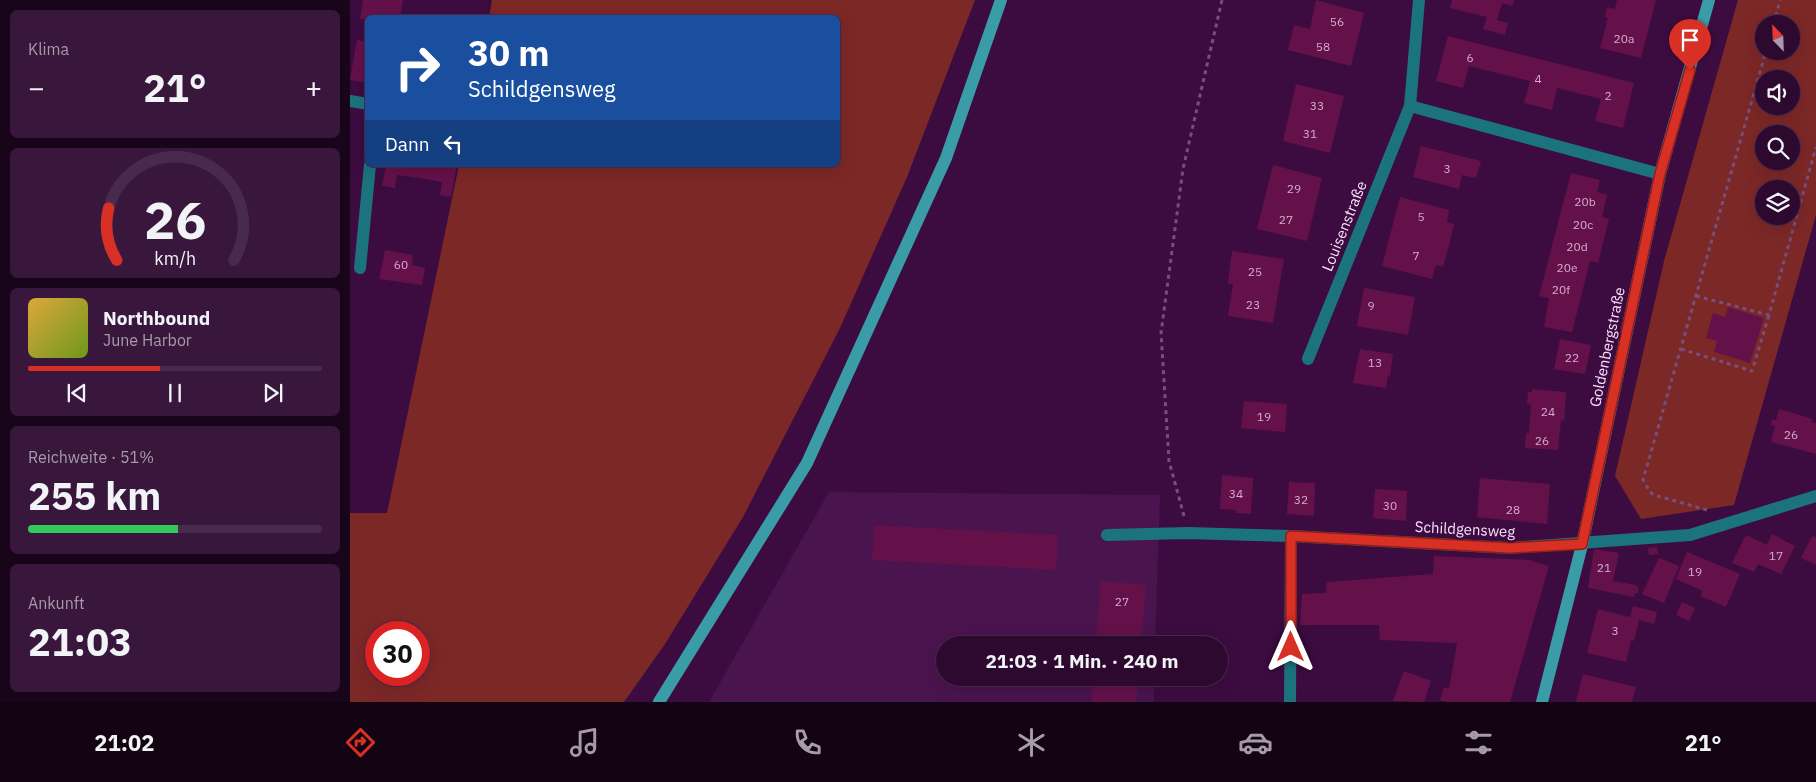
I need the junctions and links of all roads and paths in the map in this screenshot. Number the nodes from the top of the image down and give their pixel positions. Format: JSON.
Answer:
{"nodes":[{"id":1,"x":1001,"y":0,"type":"edge"},
{"id":2,"x":1222,"y":0,"type":"edge"},
{"id":3,"x":1419,"y":0,"type":"edge"},
{"id":4,"x":1709,"y":0,"type":"edge"},
{"id":5,"x":1780,"y":0,"type":"edge"},
{"id":6,"x":1776,"y":15,"type":"edge"},
{"id":7,"x":1763,"y":60,"type":"edge"},
{"id":8,"x":350,"y":101,"type":"edge"},
{"id":9,"x":365,"y":104,"type":"edge"},
{"id":10,"x":1410,"y":106,"type":"junction"},
{"id":11,"x":1816,"y":147,"type":"edge"},
{"id":12,"x":370,"y":167,"type":"edge"},
{"id":13,"x":1660,"y":174,"type":"junction"},
{"id":14,"x":360,"y":268,"type":"dead end"},
{"id":15,"x":1696,"y":296,"type":"junction"},
{"id":16,"x":1769,"y":315,"type":"junction"},
{"id":17,"x":1681,"y":349,"type":"junction"},
{"id":18,"x":1308,"y":359,"type":"dead end"},
{"id":19,"x":1816,"y":496,"type":"edge"},
{"id":20,"x":1740,"y":520,"type":"junction"},
{"id":21,"x":1188,"y":533,"type":"junction"},
{"id":22,"x":1107,"y":534,"type":"dead end"},
{"id":23,"x":1291,"y":536,"type":"junction"},
{"id":24,"x":1582,"y":544,"type":"junction"},
{"id":25,"x":659,"y":702,"type":"edge"},
{"id":26,"x":1290,"y":702,"type":"edge"},
{"id":27,"x":1542,"y":702,"type":"edge"}],
"edges":[{"from":1,"to":25,"type":"main road"},
{"from":2,"to":21,"type":"path"},
{"from":3,"to":10,"type":"street","name":"Louisenstraße"},
{"from":4,"to":13,"type":"main road","name":"Goldenbergstraße"},
{"from":5,"to":6,"type":"path"},
{"from":7,"to":15,"type":"path"},
{"from":8,"to":9,"type":"street"},
{"from":10,"to":13,"type":"street"},
{"from":10,"to":18,"type":"street","name":"Louisenstraße"},
{"from":11,"to":16,"type":"path"},
{"from":12,"to":14,"type":"street"},
{"from":13,"to":24,"type":"main road","name":"Goldenbergstraße"},
{"from":15,"to":16,"type":"path"},
{"from":15,"to":17,"type":"path"},
{"from":16,"to":17,"type":"path"},
{"from":17,"to":20,"type":"path"},
{"from":19,"to":20,"type":"street","name":"Schildgensweg"},
{"from":20,"to":24,"type":"street","name":"Schildgensweg"},
{"from":21,"to":22,"type":"street","name":"Schildgensweg"},
{"from":21,"to":23,"type":"street","name":"Schildgensweg"},
{"from":23,"to":24,"type":"street","name":"Schildgensweg"},
{"from":23,"to":26,"type":"street"},
{"from":24,"to":27,"type":"main road","name":"Goldenbergstraße"}]}
